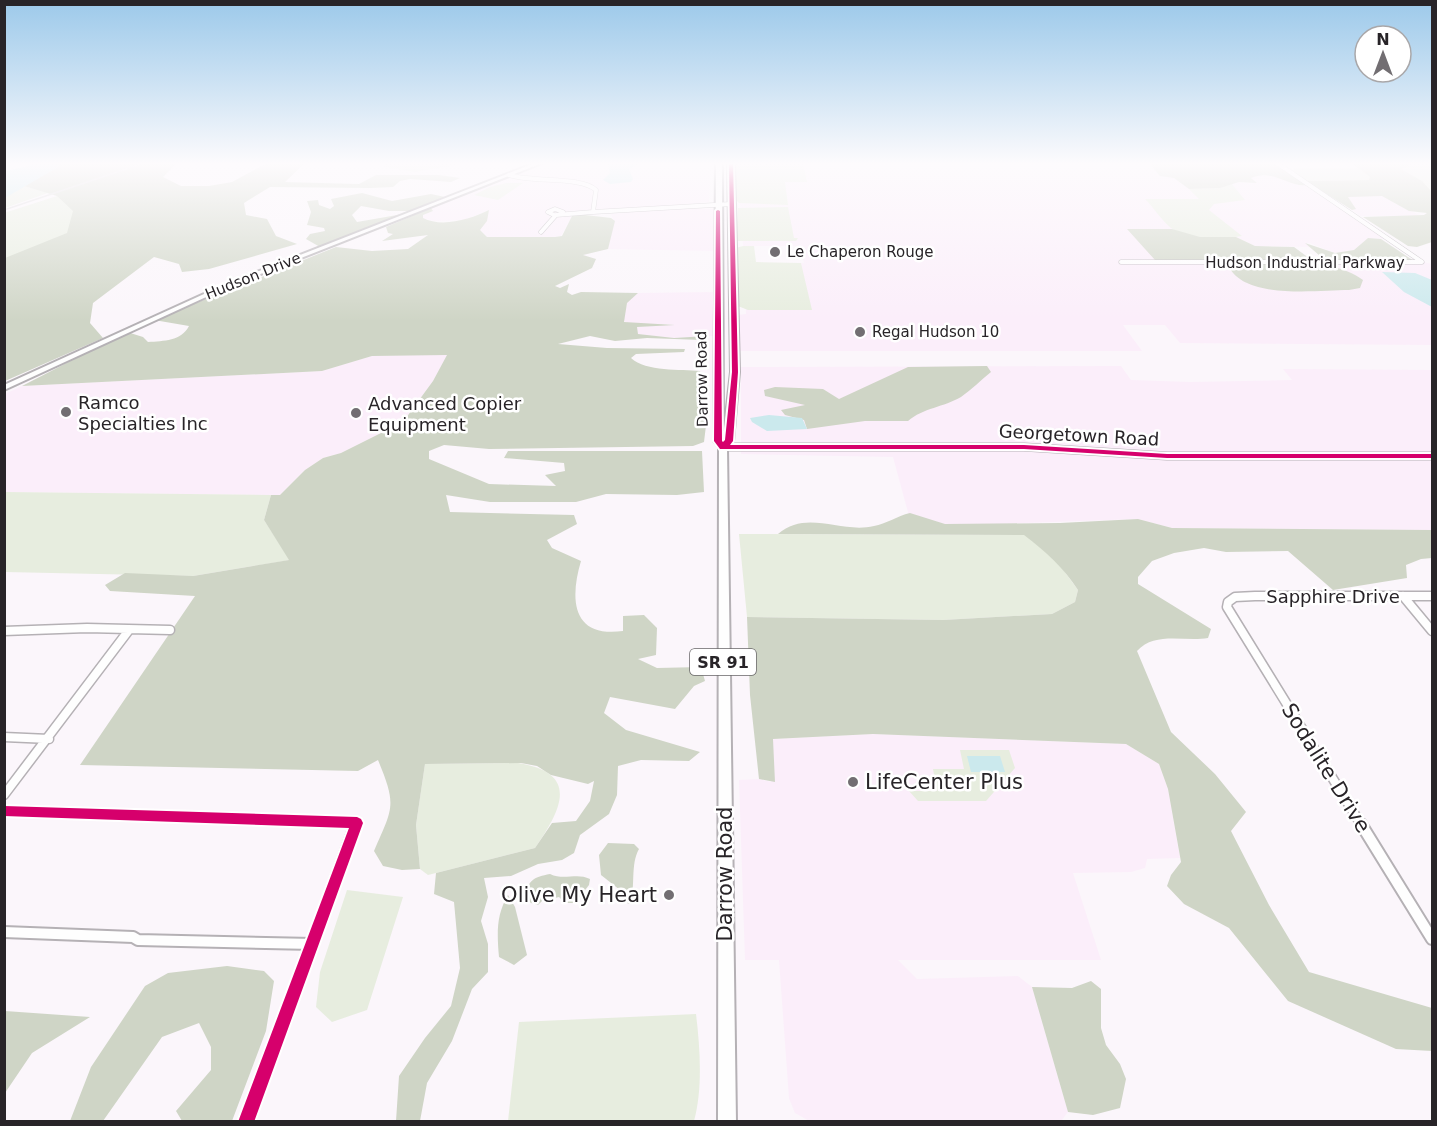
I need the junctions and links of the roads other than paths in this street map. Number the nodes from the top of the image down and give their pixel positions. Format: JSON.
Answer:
{"nodes":[{"id":1,"x":406,"y":216,"type":"edge"},
{"id":2,"x":553,"y":216,"type":"edge"},
{"id":3,"x":718,"y":216,"type":"edge"},
{"id":4,"x":731,"y":216,"type":"edge"},
{"id":5,"x":1353,"y":216,"type":"edge"},
{"id":6,"x":542,"y":232,"type":"dead end"},
{"id":7,"x":1121,"y":262,"type":"dead end"},
{"id":8,"x":717,"y":266,"type":"junction"},
{"id":9,"x":733,"y":266,"type":"junction"},
{"id":10,"x":717,"y":313,"type":"junction"},
{"id":11,"x":734,"y":313,"type":"junction"},
{"id":12,"x":716,"y":350,"type":"junction"},
{"id":13,"x":735,"y":350,"type":"junction"},
{"id":14,"x":717,"y":365,"type":"junction"},
{"id":15,"x":735,"y":365,"type":"junction"},
{"id":16,"x":4,"y":388,"type":"edge"},
{"id":17,"x":723,"y":447,"type":"junction"},
{"id":18,"x":1432,"y":456,"type":"edge"},
{"id":19,"x":1403,"y":596,"type":"junction"},
{"id":20,"x":1432,"y":596,"type":"edge"},
{"id":21,"x":1234,"y":597,"type":"joint"},
{"id":22,"x":129,"y":630,"type":"junction"},
{"id":23,"x":170,"y":630,"type":"dead end"},
{"id":24,"x":4,"y":631,"type":"edge"},
{"id":25,"x":1432,"y":631,"type":"edge"},
{"id":26,"x":4,"y":737,"type":"edge"},
{"id":27,"x":49,"y":738,"type":"junction"},
{"id":28,"x":4,"y":795,"type":"edge"},
{"id":29,"x":4,"y":811,"type":"edge"},
{"id":30,"x":4,"y":932,"type":"edge"},
{"id":31,"x":1432,"y":939,"type":"edge"},
{"id":32,"x":313,"y":944,"type":"junction"},
{"id":33,"x":246,"y":1122,"type":"edge"},
{"id":34,"x":727,"y":1122,"type":"edge"}],
"edges":[{"from":1,"to":16,"type":"main road","name":"Hudson Drive"},
{"from":2,"to":6,"type":"street"},
{"from":3,"to":8,"type":"main road","name":"Darrow Road","number":"SR 91"},
{"from":4,"to":9,"type":"main road","name":"Darrow Road","number":"SR 91"},
{"from":5,"to":7,"type":"street","name":"Hudson Industrial Parkway"},
{"from":8,"to":9,"type":"main road"},
{"from":8,"to":10,"type":"main road","name":"Darrow Road","number":"SR 91"},
{"from":9,"to":11,"type":"main road","name":"Darrow Road","number":"SR 91"},
{"from":10,"to":11,"type":"main road"},
{"from":10,"to":12,"type":"main road","name":"Darrow Road","number":"SR 91"},
{"from":11,"to":13,"type":"main road","name":"Darrow Road","number":"SR 91"},
{"from":12,"to":13,"type":"main road"},
{"from":12,"to":14,"type":"main road","name":"Darrow Road","number":"SR 91"},
{"from":13,"to":15,"type":"main road","name":"Darrow Road","number":"SR 91"},
{"from":14,"to":15,"type":"main road"},
{"from":14,"to":17,"type":"main road","name":"Darrow Road","number":"SR 91"},
{"from":15,"to":17,"type":"main road","name":"Darrow Road","number":"SR 91"},
{"from":17,"to":18,"type":"street","name":"Georgetown Road"},
{"from":17,"to":34,"type":"main road","name":"Darrow Road","number":"SR 91"},
{"from":19,"to":20,"type":"street","name":"Sapphire Drive"},
{"from":19,"to":21,"type":"street","name":"Sapphire Drive"},
{"from":19,"to":25,"type":"street"},
{"from":21,"to":31,"type":"street","name":"Sodalite Drive"},
{"from":22,"to":23,"type":"street"},
{"from":22,"to":24,"type":"street"},
{"from":22,"to":27,"type":"street"},
{"from":26,"to":27,"type":"street"},
{"from":27,"to":28,"type":"street"},
{"from":29,"to":32,"type":"street"},
{"from":30,"to":32,"type":"street"},
{"from":32,"to":33,"type":"street"}]}
